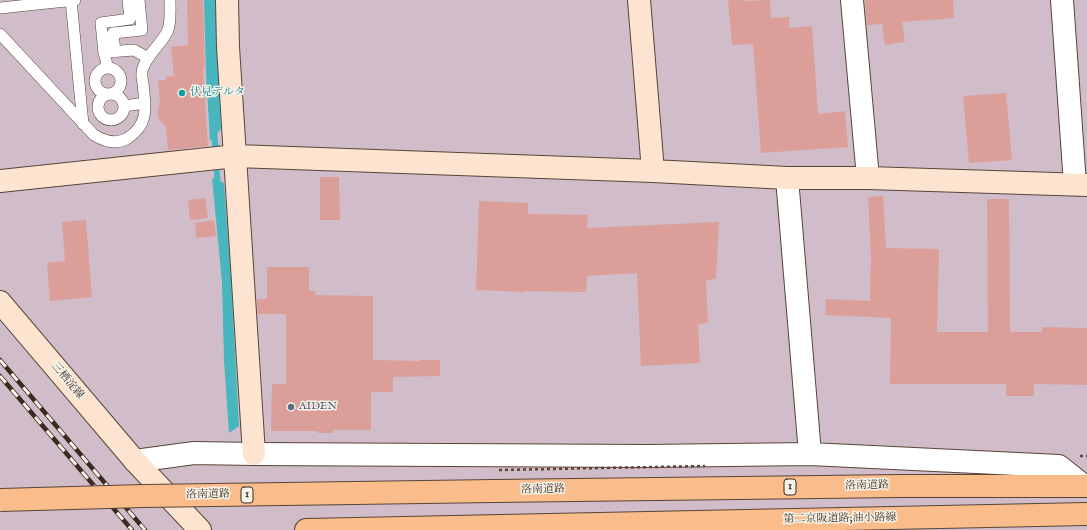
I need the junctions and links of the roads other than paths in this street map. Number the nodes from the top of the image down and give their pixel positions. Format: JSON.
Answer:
{"nodes":[{"id":1,"x":71,"y":0,"type":"edge"},
{"id":2,"x":75,"y":0,"type":"edge"},
{"id":3,"x":128,"y":0,"type":"edge"},
{"id":4,"x":139,"y":0,"type":"edge"},
{"id":5,"x":170,"y":0,"type":"edge"},
{"id":6,"x":227,"y":0,"type":"edge"},
{"id":7,"x":639,"y":0,"type":"edge"},
{"id":8,"x":852,"y":0,"type":"edge"},
{"id":9,"x":1062,"y":0,"type":"edge"},
{"id":10,"x":0,"y":8,"type":"edge"},
{"id":11,"x":0,"y":34,"type":"edge"},
{"id":12,"x":115,"y":52,"type":"junction"},
{"id":13,"x":100,"y":53,"type":"junction"},
{"id":14,"x":148,"y":58,"type":"junction"},
{"id":15,"x":107,"y":68,"type":"junction"},
{"id":16,"x":110,"y":94,"type":"junction"},
{"id":17,"x":145,"y":103,"type":"junction"},
{"id":18,"x":124,"y":106,"type":"junction"},
{"id":19,"x":83,"y":124,"type":"junction"},
{"id":20,"x":236,"y":156,"type":"junction"},
{"id":21,"x":653,"y":171,"type":"junction"},
{"id":22,"x":787,"y":178,"type":"junction"},
{"id":23,"x":868,"y":178,"type":"junction"},
{"id":24,"x":0,"y":180,"type":"edge"},
{"id":25,"x":1081,"y":184,"type":"edge"},
{"id":26,"x":0,"y":302,"type":"edge"},
{"id":27,"x":254,"y":454,"type":"junction"},
{"id":28,"x":810,"y":454,"type":"junction"},
{"id":29,"x":135,"y":461,"type":"junction"},
{"id":30,"x":1086,"y":486,"type":"edge"},
{"id":31,"x":0,"y":500,"type":"edge"},
{"id":32,"x":1087,"y":514,"type":"edge"},
{"id":33,"x":200,"y":530,"type":"edge"},
{"id":34,"x":306,"y":530,"type":"edge"}],
"edges":[{"from":1,"to":2,"type":"lane"},
{"from":1,"to":10,"type":"lane"},
{"from":1,"to":19,"type":"lane"},
{"from":3,"to":13,"type":"lane"},
{"from":4,"to":12,"type":"lane"},
{"from":5,"to":14,"type":"lane"},
{"from":6,"to":20,"type":"street"},
{"from":7,"to":21,"type":"street"},
{"from":8,"to":23,"type":"street"},
{"from":9,"to":25,"type":"street"},
{"from":11,"to":19,"type":"lane"},
{"from":12,"to":13,"type":"lane"},
{"from":12,"to":14,"type":"lane"},
{"from":13,"to":15,"type":"lane"},
{"from":14,"to":17,"type":"lane"},
{"from":15,"to":16,"type":"lane"},
{"from":15,"to":16,"type":"lane"},
{"from":16,"to":18,"type":"lane"},
{"from":16,"to":18,"type":"lane"},
{"from":17,"to":18,"type":"lane"},
{"from":17,"to":19,"type":"lane"},
{"from":20,"to":21,"type":"street"},
{"from":20,"to":24,"type":"street"},
{"from":20,"to":27,"type":"street"},
{"from":21,"to":22,"type":"street"},
{"from":22,"to":23,"type":"street"},
{"from":22,"to":28,"type":"street"},
{"from":23,"to":25,"type":"street"},
{"from":26,"to":29,"type":"street","name":"三栖淀線"},
{"from":27,"to":28,"type":"street"},
{"from":27,"to":29,"type":"street"},
{"from":28,"to":30,"type":"street"},
{"from":29,"to":33,"type":"street","name":"三栖淀線"},
{"from":30,"to":31,"type":"highway","name":"洛南道路","number":"1","bridge":true},
{"from":32,"to":34,"type":"highway","name":"第二京阪道路;油小路線"}]}
